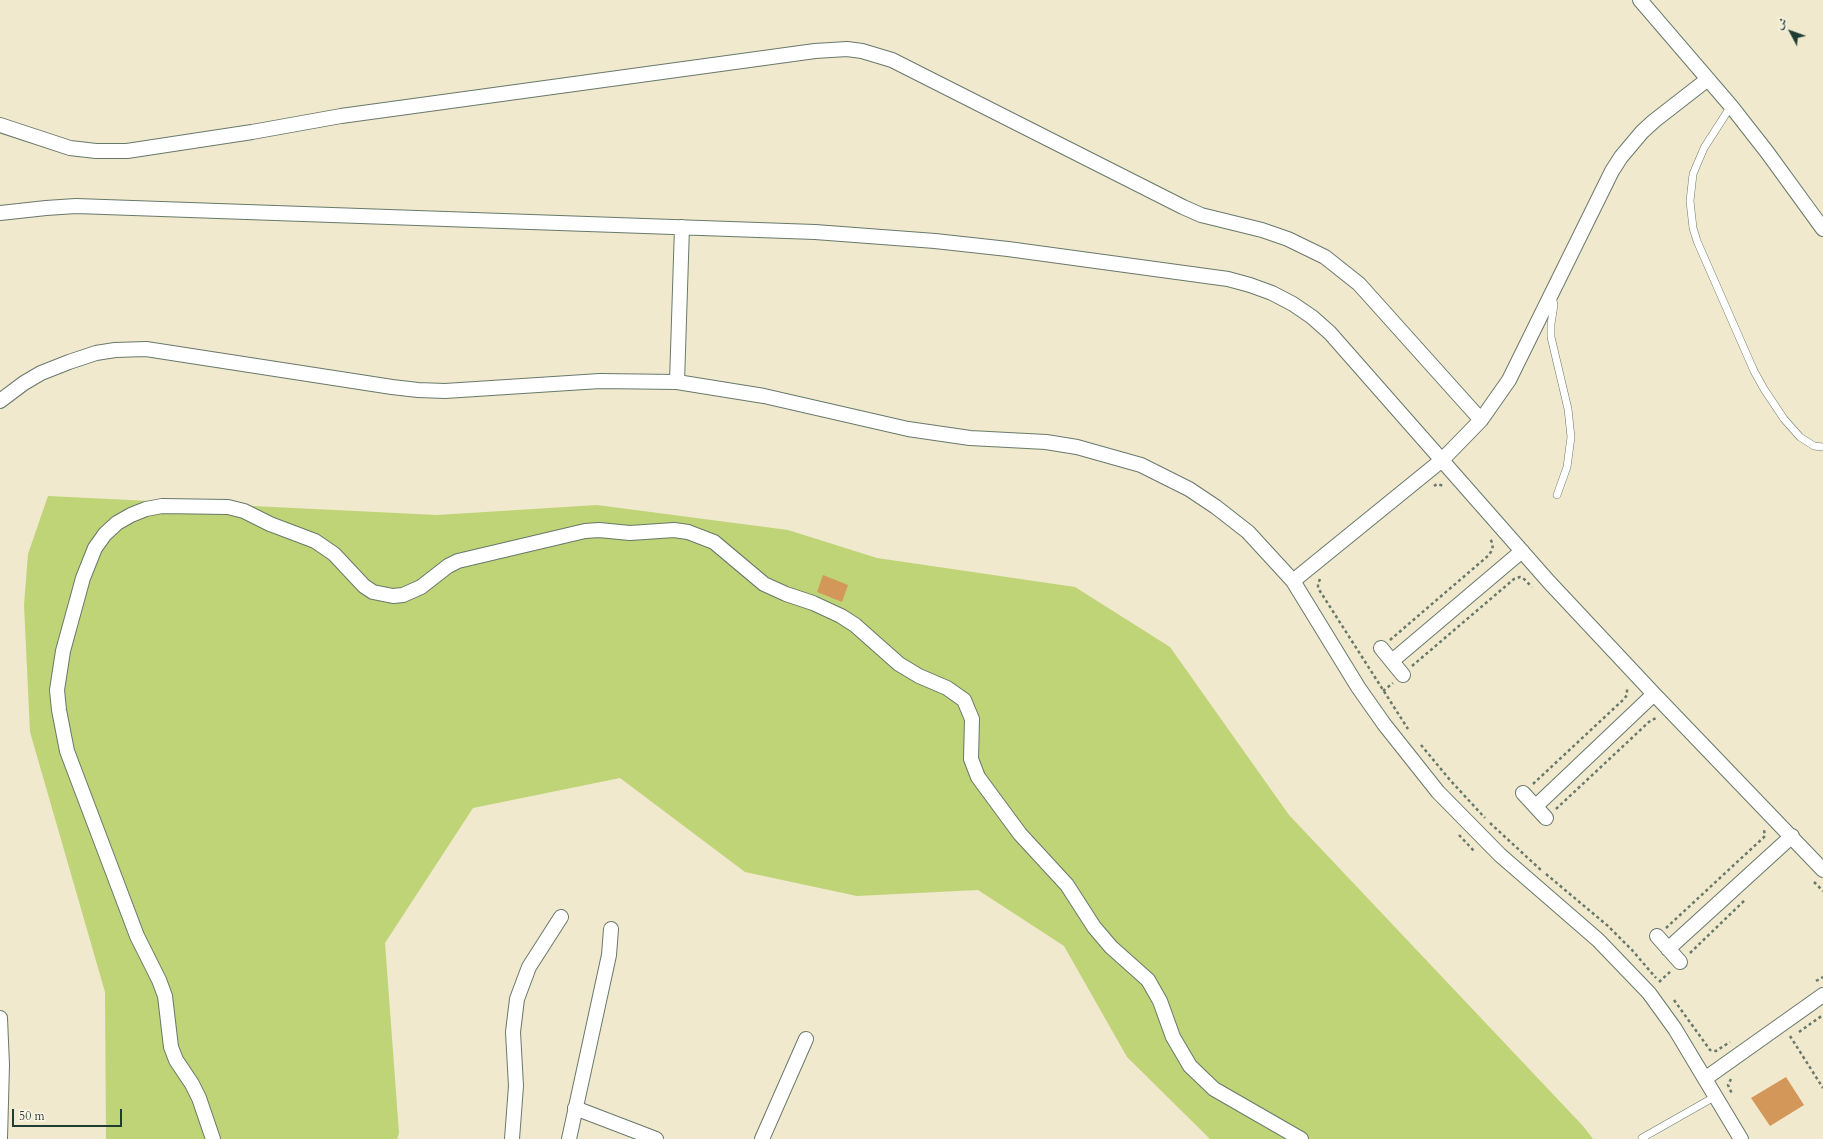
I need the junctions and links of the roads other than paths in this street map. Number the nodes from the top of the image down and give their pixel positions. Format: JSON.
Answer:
{"nodes":[{"id":1,"x":1640,"y":0,"type":"edge"},
{"id":2,"x":1708,"y":78,"type":"junction"},
{"id":3,"x":1731,"y":106,"type":"junction"},
{"id":4,"x":0,"y":125,"type":"edge"},
{"id":5,"x":0,"y":213,"type":"edge"},
{"id":6,"x":682,"y":227,"type":"junction"},
{"id":7,"x":1823,"y":229,"type":"edge"},
{"id":8,"x":1551,"y":295,"type":"junction"},
{"id":9,"x":677,"y":382,"type":"junction"},
{"id":10,"x":0,"y":401,"type":"edge"},
{"id":11,"x":1481,"y":420,"type":"junction"},
{"id":12,"x":1823,"y":447,"type":"edge"},
{"id":13,"x":1442,"y":460,"type":"junction"},
{"id":14,"x":1557,"y":495,"type":"dead end"},
{"id":15,"x":1522,"y":551,"type":"junction"},
{"id":16,"x":1293,"y":581,"type":"junction"},
{"id":17,"x":1381,"y":648,"type":"road end"},
{"id":18,"x":1392,"y":661,"type":"junction"},
{"id":19,"x":1403,"y":674,"type":"road end"},
{"id":20,"x":1654,"y":694,"type":"junction"},
{"id":21,"x":1523,"y":793,"type":"road end"},
{"id":22,"x":1536,"y":806,"type":"junction"},
{"id":23,"x":1546,"y":818,"type":"road end"},
{"id":24,"x":1792,"y":836,"type":"junction"},
{"id":25,"x":1823,"y":870,"type":"edge"},
{"id":26,"x":561,"y":917,"type":"dead end"},
{"id":27,"x":611,"y":929,"type":"dead end"},
{"id":28,"x":1657,"y":936,"type":"road end"},
{"id":29,"x":1668,"y":949,"type":"junction"},
{"id":30,"x":1680,"y":962,"type":"road end"},
{"id":31,"x":1823,"y":996,"type":"edge"},
{"id":32,"x":0,"y":1018,"type":"edge"},
{"id":33,"x":806,"y":1039,"type":"dead end"},
{"id":34,"x":1706,"y":1078,"type":"junction"},
{"id":35,"x":1716,"y":1096,"type":"junction"},
{"id":36,"x":575,"y":1108,"type":"junction"},
{"id":37,"x":1642,"y":1138,"type":"edge"},
{"id":38,"x":0,"y":1139,"type":"edge"},
{"id":39,"x":213,"y":1139,"type":"edge"},
{"id":40,"x":512,"y":1139,"type":"edge"},
{"id":41,"x":569,"y":1139,"type":"edge"},
{"id":42,"x":656,"y":1139,"type":"edge"},
{"id":43,"x":762,"y":1139,"type":"edge"},
{"id":44,"x":1301,"y":1139,"type":"edge"},
{"id":45,"x":1741,"y":1139,"type":"edge"}],
"edges":[{"from":1,"to":2,"type":"street"},
{"from":2,"to":3,"type":"street"},
{"from":2,"to":8,"type":"street"},
{"from":3,"to":7,"type":"street"},
{"from":3,"to":12,"type":"lane"},
{"from":4,"to":11,"type":"street"},
{"from":5,"to":6,"type":"street"},
{"from":6,"to":9,"type":"street"},
{"from":6,"to":13,"type":"street"},
{"from":8,"to":11,"type":"street"},
{"from":8,"to":14,"type":"lane"},
{"from":9,"to":10,"type":"street"},
{"from":9,"to":16,"type":"street"},
{"from":11,"to":13,"type":"street"},
{"from":13,"to":15,"type":"street"},
{"from":13,"to":16,"type":"street"},
{"from":15,"to":18,"type":"street"},
{"from":15,"to":20,"type":"street"},
{"from":16,"to":34,"type":"street"},
{"from":17,"to":18,"type":"street"},
{"from":18,"to":19,"type":"street"},
{"from":20,"to":22,"type":"street"},
{"from":20,"to":24,"type":"street"},
{"from":21,"to":22,"type":"street"},
{"from":22,"to":23,"type":"street"},
{"from":24,"to":25,"type":"street"},
{"from":24,"to":29,"type":"street"},
{"from":26,"to":40,"type":"street"},
{"from":27,"to":36,"type":"street"},
{"from":28,"to":29,"type":"street"},
{"from":29,"to":30,"type":"street"},
{"from":31,"to":34,"type":"street"},
{"from":32,"to":38,"type":"street"},
{"from":33,"to":43,"type":"street"},
{"from":34,"to":35,"type":"street"},
{"from":35,"to":37,"type":"lane"},
{"from":35,"to":45,"type":"street"},
{"from":36,"to":41,"type":"street"},
{"from":36,"to":42,"type":"street"},
{"from":39,"to":44,"type":"street"}]}
